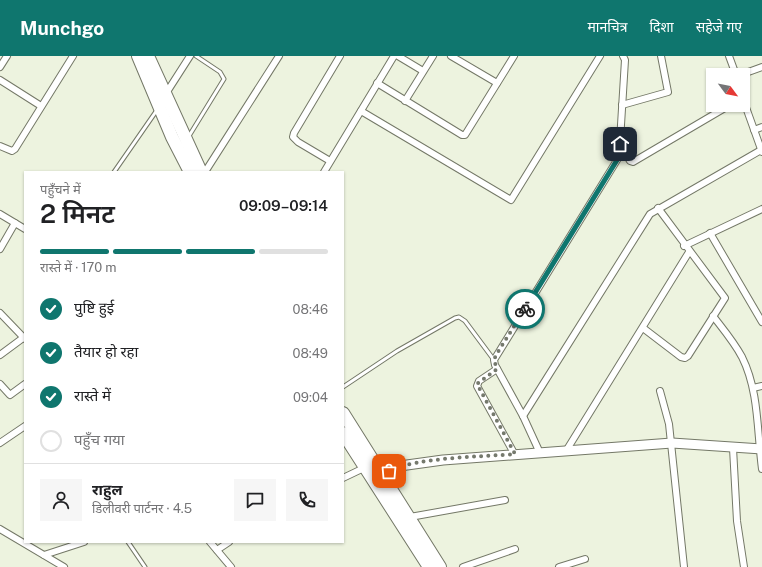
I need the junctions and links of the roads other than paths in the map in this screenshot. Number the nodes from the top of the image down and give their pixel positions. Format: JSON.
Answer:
{"nodes":[{"id":1,"x":7,"y":56,"type":"edge"},
{"id":2,"x":73,"y":56,"type":"edge"},
{"id":3,"x":138,"y":56,"type":"edge"},
{"id":4,"x":148,"y":56,"type":"edge"},
{"id":5,"x":190,"y":56,"type":"edge"},
{"id":6,"x":196,"y":56,"type":"edge"},
{"id":7,"x":279,"y":56,"type":"edge"},
{"id":8,"x":340,"y":56,"type":"edge"},
{"id":9,"x":394,"y":56,"type":"edge"},
{"id":10,"x":398,"y":56,"type":"edge"},
{"id":11,"x":433,"y":56,"type":"edge"},
{"id":12,"x":451,"y":56,"type":"edge"},
{"id":13,"x":514,"y":56,"type":"edge"},
{"id":14,"x":600,"y":56,"type":"edge"},
{"id":15,"x":623,"y":56,"type":"edge"},
{"id":16,"x":661,"y":56,"type":"edge"},
{"id":17,"x":729,"y":56,"type":"edge"},
{"id":18,"x":762,"y":66,"type":"edge"},
{"id":19,"x":0,"y":67,"type":"edge"},
{"id":20,"x":733,"y":68,"type":"edge"},
{"id":21,"x":423,"y":71,"type":"junction"},
{"id":22,"x":750,"y":71,"type":"edge"},
{"id":23,"x":0,"y":80,"type":"edge"},
{"id":24,"x":377,"y":83,"type":"junction"},
{"id":25,"x":497,"y":83,"type":"junction"},
{"id":26,"x":165,"y":95,"type":"junction"},
{"id":27,"x":405,"y":101,"type":"junction"},
{"id":28,"x":622,"y":105,"type":"junction"},
{"id":29,"x":41,"y":106,"type":"junction"},
{"id":30,"x":160,"y":107,"type":"junction"},
{"id":31,"x":361,"y":111,"type":"junction"},
{"id":32,"x":718,"y":112,"type":"edge"},
{"id":33,"x":748,"y":112,"type":"edge"},
{"id":34,"x":762,"y":127,"type":"edge"},
{"id":35,"x":754,"y":130,"type":"junction"},
{"id":36,"x":186,"y":141,"type":"junction"},
{"id":37,"x":0,"y":146,"type":"edge"},
{"id":38,"x":622,"y":148,"type":"junction"},
{"id":39,"x":762,"y":151,"type":"edge"},
{"id":40,"x":330,"y":161,"type":"junction"},
{"id":41,"x":115,"y":171,"type":"edge"},
{"id":42,"x":189,"y":171,"type":"edge"},
{"id":43,"x":201,"y":171,"type":"edge"},
{"id":44,"x":206,"y":171,"type":"edge"},
{"id":45,"x":325,"y":171,"type":"edge"},
{"id":46,"x":658,"y":208,"type":"junction"},
{"id":47,"x":762,"y":208,"type":"edge"},
{"id":48,"x":0,"y":214,"type":"edge"},
{"id":49,"x":15,"y":223,"type":"junction"},
{"id":50,"x":24,"y":228,"type":"edge"},
{"id":51,"x":710,"y":233,"type":"junction"},
{"id":52,"x":684,"y":246,"type":"junction"},
{"id":53,"x":0,"y":249,"type":"edge"},
{"id":54,"x":690,"y":252,"type":"junction"},
{"id":55,"x":0,"y":313,"type":"edge"},
{"id":56,"x":713,"y":316,"type":"junction"},
{"id":57,"x":762,"y":322,"type":"edge"},
{"id":58,"x":643,"y":328,"type":"junction"},
{"id":59,"x":24,"y":338,"type":"edge"},
{"id":60,"x":0,"y":355,"type":"edge"},
{"id":61,"x":494,"y":360,"type":"junction"},
{"id":62,"x":497,"y":369,"type":"junction"},
{"id":63,"x":0,"y":384,"type":"edge"},
{"id":64,"x":24,"y":385,"type":"edge"},
{"id":65,"x":344,"y":386,"type":"edge"},
{"id":66,"x":762,"y":386,"type":"edge"},
{"id":67,"x":753,"y":388,"type":"junction"},
{"id":68,"x":660,"y":391,"type":"dead end"},
{"id":69,"x":344,"y":415,"type":"edge"},
{"id":70,"x":523,"y":416,"type":"junction"},
{"id":71,"x":760,"y":417,"type":"edge"},
{"id":72,"x":24,"y":427,"type":"edge"},
{"id":73,"x":344,"y":434,"type":"edge"},
{"id":74,"x":672,"y":442,"type":"junction"},
{"id":75,"x":0,"y":443,"type":"edge"},
{"id":76,"x":733,"y":448,"type":"junction"},
{"id":77,"x":761,"y":449,"type":"edge"},
{"id":78,"x":566,"y":451,"type":"junction"},
{"id":79,"x":540,"y":453,"type":"junction"},
{"id":80,"x":515,"y":454,"type":"junction"},
{"id":81,"x":366,"y":467,"type":"junction"},
{"id":82,"x":762,"y":469,"type":"edge"},
{"id":83,"x":378,"y":477,"type":"junction"},
{"id":84,"x":344,"y":478,"type":"edge"},
{"id":85,"x":505,"y":500,"type":"dead end"},
{"id":86,"x":410,"y":517,"type":"junction"},
{"id":87,"x":0,"y":529,"type":"edge"},
{"id":88,"x":62,"y":543,"type":"edge"},
{"id":89,"x":81,"y":543,"type":"edge"},
{"id":90,"x":129,"y":543,"type":"edge"},
{"id":91,"x":211,"y":543,"type":"edge"},
{"id":92,"x":228,"y":543,"type":"edge"},
{"id":93,"x":64,"y":548,"type":"junction"},
{"id":94,"x":515,"y":549,"type":"dead end"},
{"id":95,"x":217,"y":550,"type":"junction"},
{"id":96,"x":44,"y":555,"type":"junction"},
{"id":97,"x":585,"y":559,"type":"dead end"},
{"id":98,"x":64,"y":567,"type":"edge"},
{"id":99,"x":145,"y":567,"type":"edge"},
{"id":100,"x":231,"y":567,"type":"edge"},
{"id":101,"x":429,"y":567,"type":"edge"},
{"id":102,"x":440,"y":567,"type":"edge"},
{"id":103,"x":462,"y":567,"type":"edge"},
{"id":104,"x":559,"y":567,"type":"edge"},
{"id":105,"x":684,"y":567,"type":"edge"},
{"id":106,"x":744,"y":567,"type":"edge"}],
"edges":[{"from":1,"to":19,"type":"street"},
{"from":2,"to":29,"type":"street"},
{"from":3,"to":30,"type":"highway"},
{"from":4,"to":26,"type":"highway"},
{"from":5,"to":26,"type":"street"},
{"from":6,"to":36,"type":"lane"},
{"from":7,"to":44,"type":"street"},
{"from":8,"to":40,"type":"street"},
{"from":9,"to":24,"type":"street"},
{"from":10,"to":21,"type":"street"},
{"from":11,"to":21,"type":"street"},
{"from":12,"to":25,"type":"street"},
{"from":13,"to":25,"type":"street"},
{"from":14,"to":31,"type":"street"},
{"from":15,"to":28,"type":"street"},
{"from":16,"to":28,"type":"street"},
{"from":17,"to":20,"type":"street"},
{"from":18,"to":22,"type":"street"},
{"from":21,"to":27,"type":"street"},
{"from":23,"to":29,"type":"street"},
{"from":24,"to":27,"type":"street"},
{"from":24,"to":31,"type":"street"},
{"from":25,"to":27,"type":"street"},
{"from":26,"to":36,"type":"highway"},
{"from":28,"to":38,"type":"street"},
{"from":29,"to":37,"type":"street"},
{"from":30,"to":41,"type":"lane"},
{"from":30,"to":42,"type":"highway"},
{"from":31,"to":40,"type":"street"},
{"from":32,"to":38,"type":"street"},
{"from":33,"to":35,"type":"street"},
{"from":34,"to":35,"type":"street"},
{"from":35,"to":39,"type":"street"},
{"from":36,"to":43,"type":"highway"},
{"from":38,"to":61,"type":"street"},
{"from":39,"to":46,"type":"street"},
{"from":40,"to":45,"type":"street"},
{"from":46,"to":52,"type":"street"},
{"from":46,"to":70,"type":"street"},
{"from":47,"to":51,"type":"street"},
{"from":48,"to":49,"type":"street"},
{"from":49,"to":50,"type":"street"},
{"from":49,"to":53,"type":"street"},
{"from":51,"to":52,"type":"street"},
{"from":51,"to":57,"type":"street"},
{"from":52,"to":54,"type":"street"},
{"from":54,"to":56,"type":"street"},
{"from":54,"to":58,"type":"street"},
{"from":55,"to":59,"type":"street"},
{"from":56,"to":58,"type":"street"},
{"from":56,"to":67,"type":"street"},
{"from":58,"to":78,"type":"street"},
{"from":59,"to":60,"type":"street"},
{"from":61,"to":62,"type":"street"},
{"from":61,"to":65,"type":"lane"},
{"from":62,"to":70,"type":"street"},
{"from":62,"to":80,"type":"street"},
{"from":63,"to":64,"type":"street"},
{"from":66,"to":67,"type":"street"},
{"from":67,"to":71,"type":"street"},
{"from":68,"to":74,"type":"street"},
{"from":69,"to":83,"type":"highway"},
{"from":70,"to":79,"type":"street"},
{"from":71,"to":77,"type":"street"},
{"from":72,"to":75,"type":"street"},
{"from":73,"to":81,"type":"highway"},
{"from":74,"to":76,"type":"street"},
{"from":74,"to":78,"type":"street"},
{"from":74,"to":105,"type":"street"},
{"from":76,"to":77,"type":"street"},
{"from":76,"to":106,"type":"street"},
{"from":77,"to":82,"type":"street"},
{"from":78,"to":79,"type":"street"},
{"from":79,"to":80,"type":"street"},
{"from":80,"to":83,"type":"street"},
{"from":81,"to":83,"type":"highway"},
{"from":81,"to":84,"type":"street"},
{"from":83,"to":86,"type":"highway"},
{"from":83,"to":101,"type":"highway"},
{"from":85,"to":86,"type":"street"},
{"from":86,"to":102,"type":"highway"},
{"from":87,"to":96,"type":"street"},
{"from":88,"to":93,"type":"street"},
{"from":89,"to":93,"type":"street"},
{"from":90,"to":99,"type":"lane"},
{"from":91,"to":95,"type":"street"},
{"from":92,"to":95,"type":"street"},
{"from":93,"to":96,"type":"street"},
{"from":94,"to":103,"type":"street"},
{"from":95,"to":100,"type":"street"},
{"from":96,"to":98,"type":"street"},
{"from":97,"to":104,"type":"street"}]}
